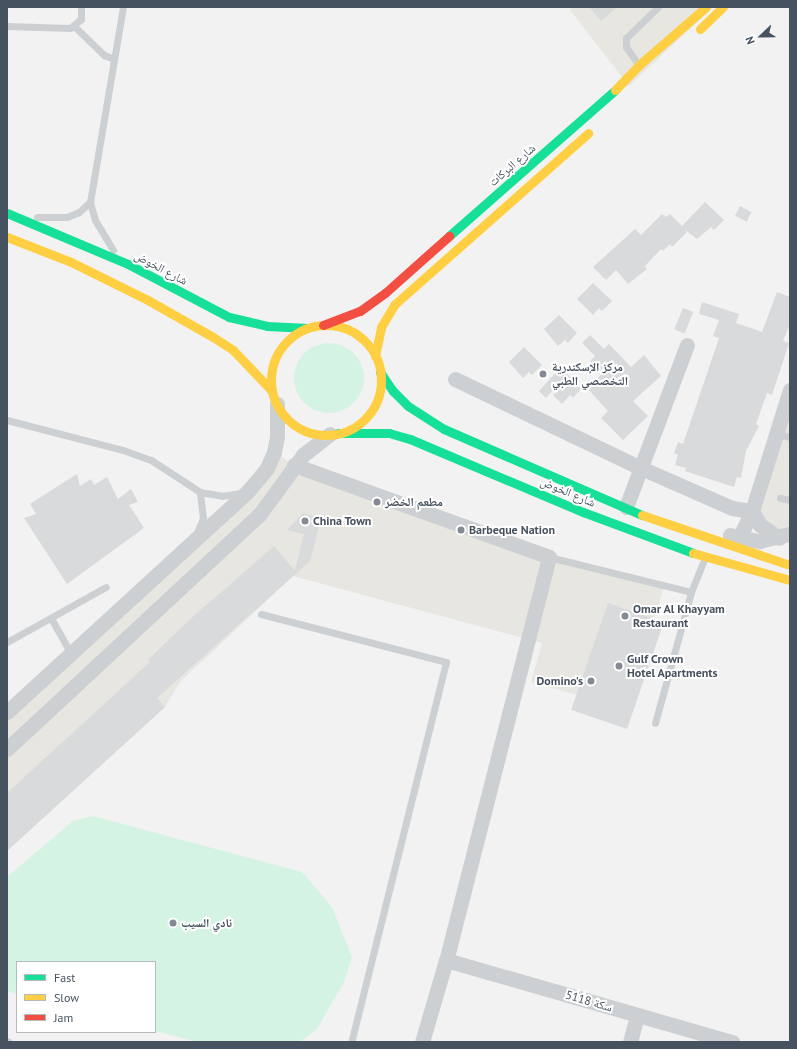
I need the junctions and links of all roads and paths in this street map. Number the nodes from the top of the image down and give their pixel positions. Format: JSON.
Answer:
{"nodes":[{"id":1,"x":81,"y":7,"type":"edge"},
{"id":2,"x":123,"y":7,"type":"edge"},
{"id":3,"x":658,"y":7,"type":"edge"},
{"id":4,"x":706,"y":7,"type":"edge"},
{"id":5,"x":723,"y":7,"type":"edge"},
{"id":6,"x":7,"y":26,"type":"edge"},
{"id":7,"x":74,"y":26,"type":"junction"},
{"id":8,"x":694,"y":35,"type":"dead end"},
{"id":9,"x":114,"y":59,"type":"junction"},
{"id":10,"x":640,"y":65,"type":"junction"},
{"id":11,"x":594,"y":127,"type":"dead end"},
{"id":12,"x":548,"y":171,"type":"junction"},
{"id":13,"x":90,"y":202,"type":"junction"},
{"id":14,"x":7,"y":212,"type":"edge"},
{"id":15,"x":18,"y":216,"type":"junction"},
{"id":16,"x":7,"y":236,"type":"edge"},
{"id":17,"x":128,"y":264,"type":"junction"},
{"id":18,"x":323,"y":325,"type":"junction"},
{"id":19,"x":308,"y":328,"type":"junction"},
{"id":20,"x":687,"y":345,"type":"dead end"},
{"id":21,"x":375,"y":356,"type":"junction"},
{"id":22,"x":380,"y":372,"type":"junction"},
{"id":23,"x":455,"y":379,"type":"dead end"},
{"id":24,"x":790,"y":390,"type":"edge"},
{"id":25,"x":274,"y":398,"type":"junction"},
{"id":26,"x":7,"y":420,"type":"edge"},
{"id":27,"x":334,"y":434,"type":"junction"},
{"id":28,"x":775,"y":434,"type":"junction"},
{"id":29,"x":790,"y":437,"type":"edge"},
{"id":30,"x":294,"y":465,"type":"junction"},
{"id":31,"x":641,"y":468,"type":"junction"},
{"id":32,"x":248,"y":491,"type":"junction"},
{"id":33,"x":200,"y":492,"type":"junction"},
{"id":34,"x":780,"y":498,"type":"dead end"},
{"id":35,"x":790,"y":500,"type":"edge"},
{"id":36,"x":626,"y":507,"type":"junction"},
{"id":37,"x":752,"y":511,"type":"junction"},
{"id":38,"x":656,"y":520,"type":"junction"},
{"id":39,"x":785,"y":536,"type":"edge"},
{"id":40,"x":739,"y":538,"type":"junction"},
{"id":41,"x":194,"y":541,"type":"junction"},
{"id":42,"x":549,"y":557,"type":"junction"},
{"id":43,"x":705,"y":558,"type":"junction"},
{"id":44,"x":790,"y":564,"type":"edge"},
{"id":45,"x":790,"y":580,"type":"edge"},
{"id":46,"x":106,"y":586,"type":"dead end"},
{"id":47,"x":691,"y":592,"type":"junction"},
{"id":48,"x":261,"y":614,"type":"dead end"},
{"id":49,"x":50,"y":618,"type":"junction"},
{"id":50,"x":7,"y":642,"type":"edge"},
{"id":51,"x":71,"y":654,"type":"junction"},
{"id":52,"x":10,"y":708,"type":"edge"},
{"id":53,"x":655,"y":722,"type":"dead end"},
{"id":54,"x":7,"y":749,"type":"edge"},
{"id":55,"x":446,"y":960,"type":"junction"},
{"id":56,"x":637,"y":1015,"type":"junction"},
{"id":57,"x":351,"y":1042,"type":"edge"},
{"id":58,"x":422,"y":1042,"type":"edge"},
{"id":59,"x":630,"y":1042,"type":"edge"},
{"id":60,"x":732,"y":1042,"type":"edge"}],
"edges":[{"from":1,"to":7,"type":"lane"},
{"from":2,"to":9,"type":"lane"},
{"from":3,"to":10,"type":"lane"},
{"from":4,"to":10,"type":"main road","name":"شارع البركات"},
{"from":5,"to":8,"type":"main road"},
{"from":6,"to":7,"type":"lane"},
{"from":7,"to":9,"type":"lane"},
{"from":9,"to":13,"type":"lane"},
{"from":10,"to":12,"type":"main road"},
{"from":10,"to":18,"type":"main road","name":"شارع البركات"},
{"from":11,"to":12,"type":"main road"},
{"from":12,"to":21,"type":"main road"},
{"from":13,"to":15,"type":"lane"},
{"from":13,"to":17,"type":"lane"},
{"from":14,"to":15,"type":"main road","name":"شارع الخوض"},
{"from":15,"to":17,"type":"main road","name":"شارع الخوض"},
{"from":16,"to":25,"type":"main road"},
{"from":17,"to":19,"type":"main road","name":"شارع الخوض"},
{"from":18,"to":19,"type":"main road"},
{"from":18,"to":21,"type":"main road"},
{"from":19,"to":25,"type":"main road"},
{"from":20,"to":31,"type":"street"},
{"from":21,"to":22,"type":"main road"},
{"from":22,"to":27,"type":"main road"},
{"from":22,"to":36,"type":"main road","name":"شارع الخوض"},
{"from":23,"to":31,"type":"street"},
{"from":24,"to":28,"type":"street"},
{"from":25,"to":27,"type":"main road"},
{"from":25,"to":32,"type":"street"},
{"from":26,"to":33,"type":"lane"},
{"from":27,"to":30,"type":"street"},
{"from":27,"to":43,"type":"main road","name":"شارع الخوض"},
{"from":28,"to":29,"type":"lane"},
{"from":28,"to":37,"type":"street"},
{"from":30,"to":42,"type":"street"},
{"from":30,"to":54,"type":"street"},
{"from":31,"to":36,"type":"street"},
{"from":31,"to":37,"type":"street"},
{"from":32,"to":33,"type":"lane"},
{"from":32,"to":41,"type":"street"},
{"from":33,"to":41,"type":"lane"},
{"from":34,"to":35,"type":"lane"},
{"from":36,"to":38,"type":"main road","name":"شارع الخوض"},
{"from":37,"to":39,"type":"street"},
{"from":37,"to":40,"type":"street"},
{"from":38,"to":40,"type":"street"},
{"from":38,"to":44,"type":"main road","name":"شارع الخوض"},
{"from":39,"to":40,"type":"street"},
{"from":41,"to":51,"type":"street"},
{"from":42,"to":47,"type":"lane"},
{"from":42,"to":55,"type":"street"},
{"from":43,"to":45,"type":"main road","name":"شارع الخوض"},
{"from":43,"to":47,"type":"lane"},
{"from":46,"to":49,"type":"lane"},
{"from":47,"to":53,"type":"lane"},
{"from":48,"to":57,"type":"lane"},
{"from":49,"to":50,"type":"lane"},
{"from":49,"to":51,"type":"lane"},
{"from":51,"to":52,"type":"street"},
{"from":55,"to":56,"type":"street","name":"سكة 5118"},
{"from":55,"to":58,"type":"street"},
{"from":56,"to":59,"type":"street"},
{"from":56,"to":60,"type":"street","name":"سكة 5118"}]}
